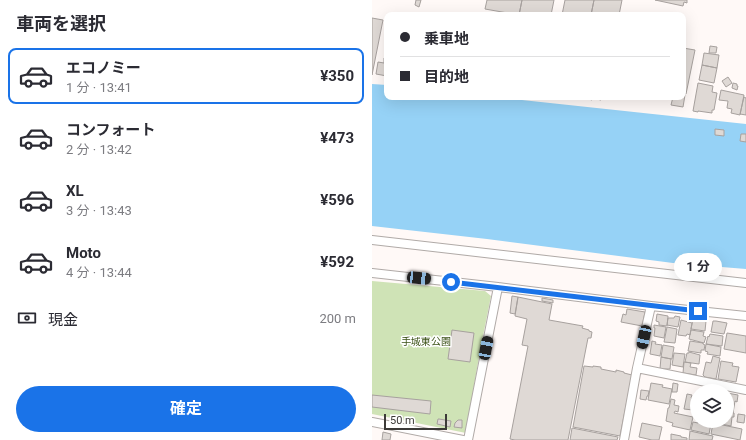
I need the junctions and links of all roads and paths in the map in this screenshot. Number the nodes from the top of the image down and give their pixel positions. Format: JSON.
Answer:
{"nodes":[{"id":1,"x":372,"y":240,"type":"edge"},
{"id":2,"x":372,"y":273,"type":"edge"},
{"id":3,"x":746,"y":283,"type":"edge"},
{"id":4,"x":498,"y":287,"type":"junction"},
{"id":5,"x":651,"y":306,"type":"junction"},
{"id":6,"x":746,"y":316,"type":"edge"},
{"id":7,"x":637,"y":368,"type":"junction"},
{"id":8,"x":746,"y":390,"type":"edge"},
{"id":9,"x":372,"y":422,"type":"edge"},
{"id":10,"x":463,"y":440,"type":"edge"},
{"id":11,"x":468,"y":440,"type":"edge"},
{"id":12,"x":624,"y":440,"type":"edge"}],
"edges":[{"from":1,"to":3,"type":"street"},
{"from":2,"to":4,"type":"street"},
{"from":4,"to":5,"type":"street"},
{"from":4,"to":11,"type":"street"},
{"from":5,"to":6,"type":"street"},
{"from":5,"to":7,"type":"street"},
{"from":7,"to":8,"type":"street"},
{"from":7,"to":12,"type":"street"},
{"from":9,"to":10,"type":"street"}]}
